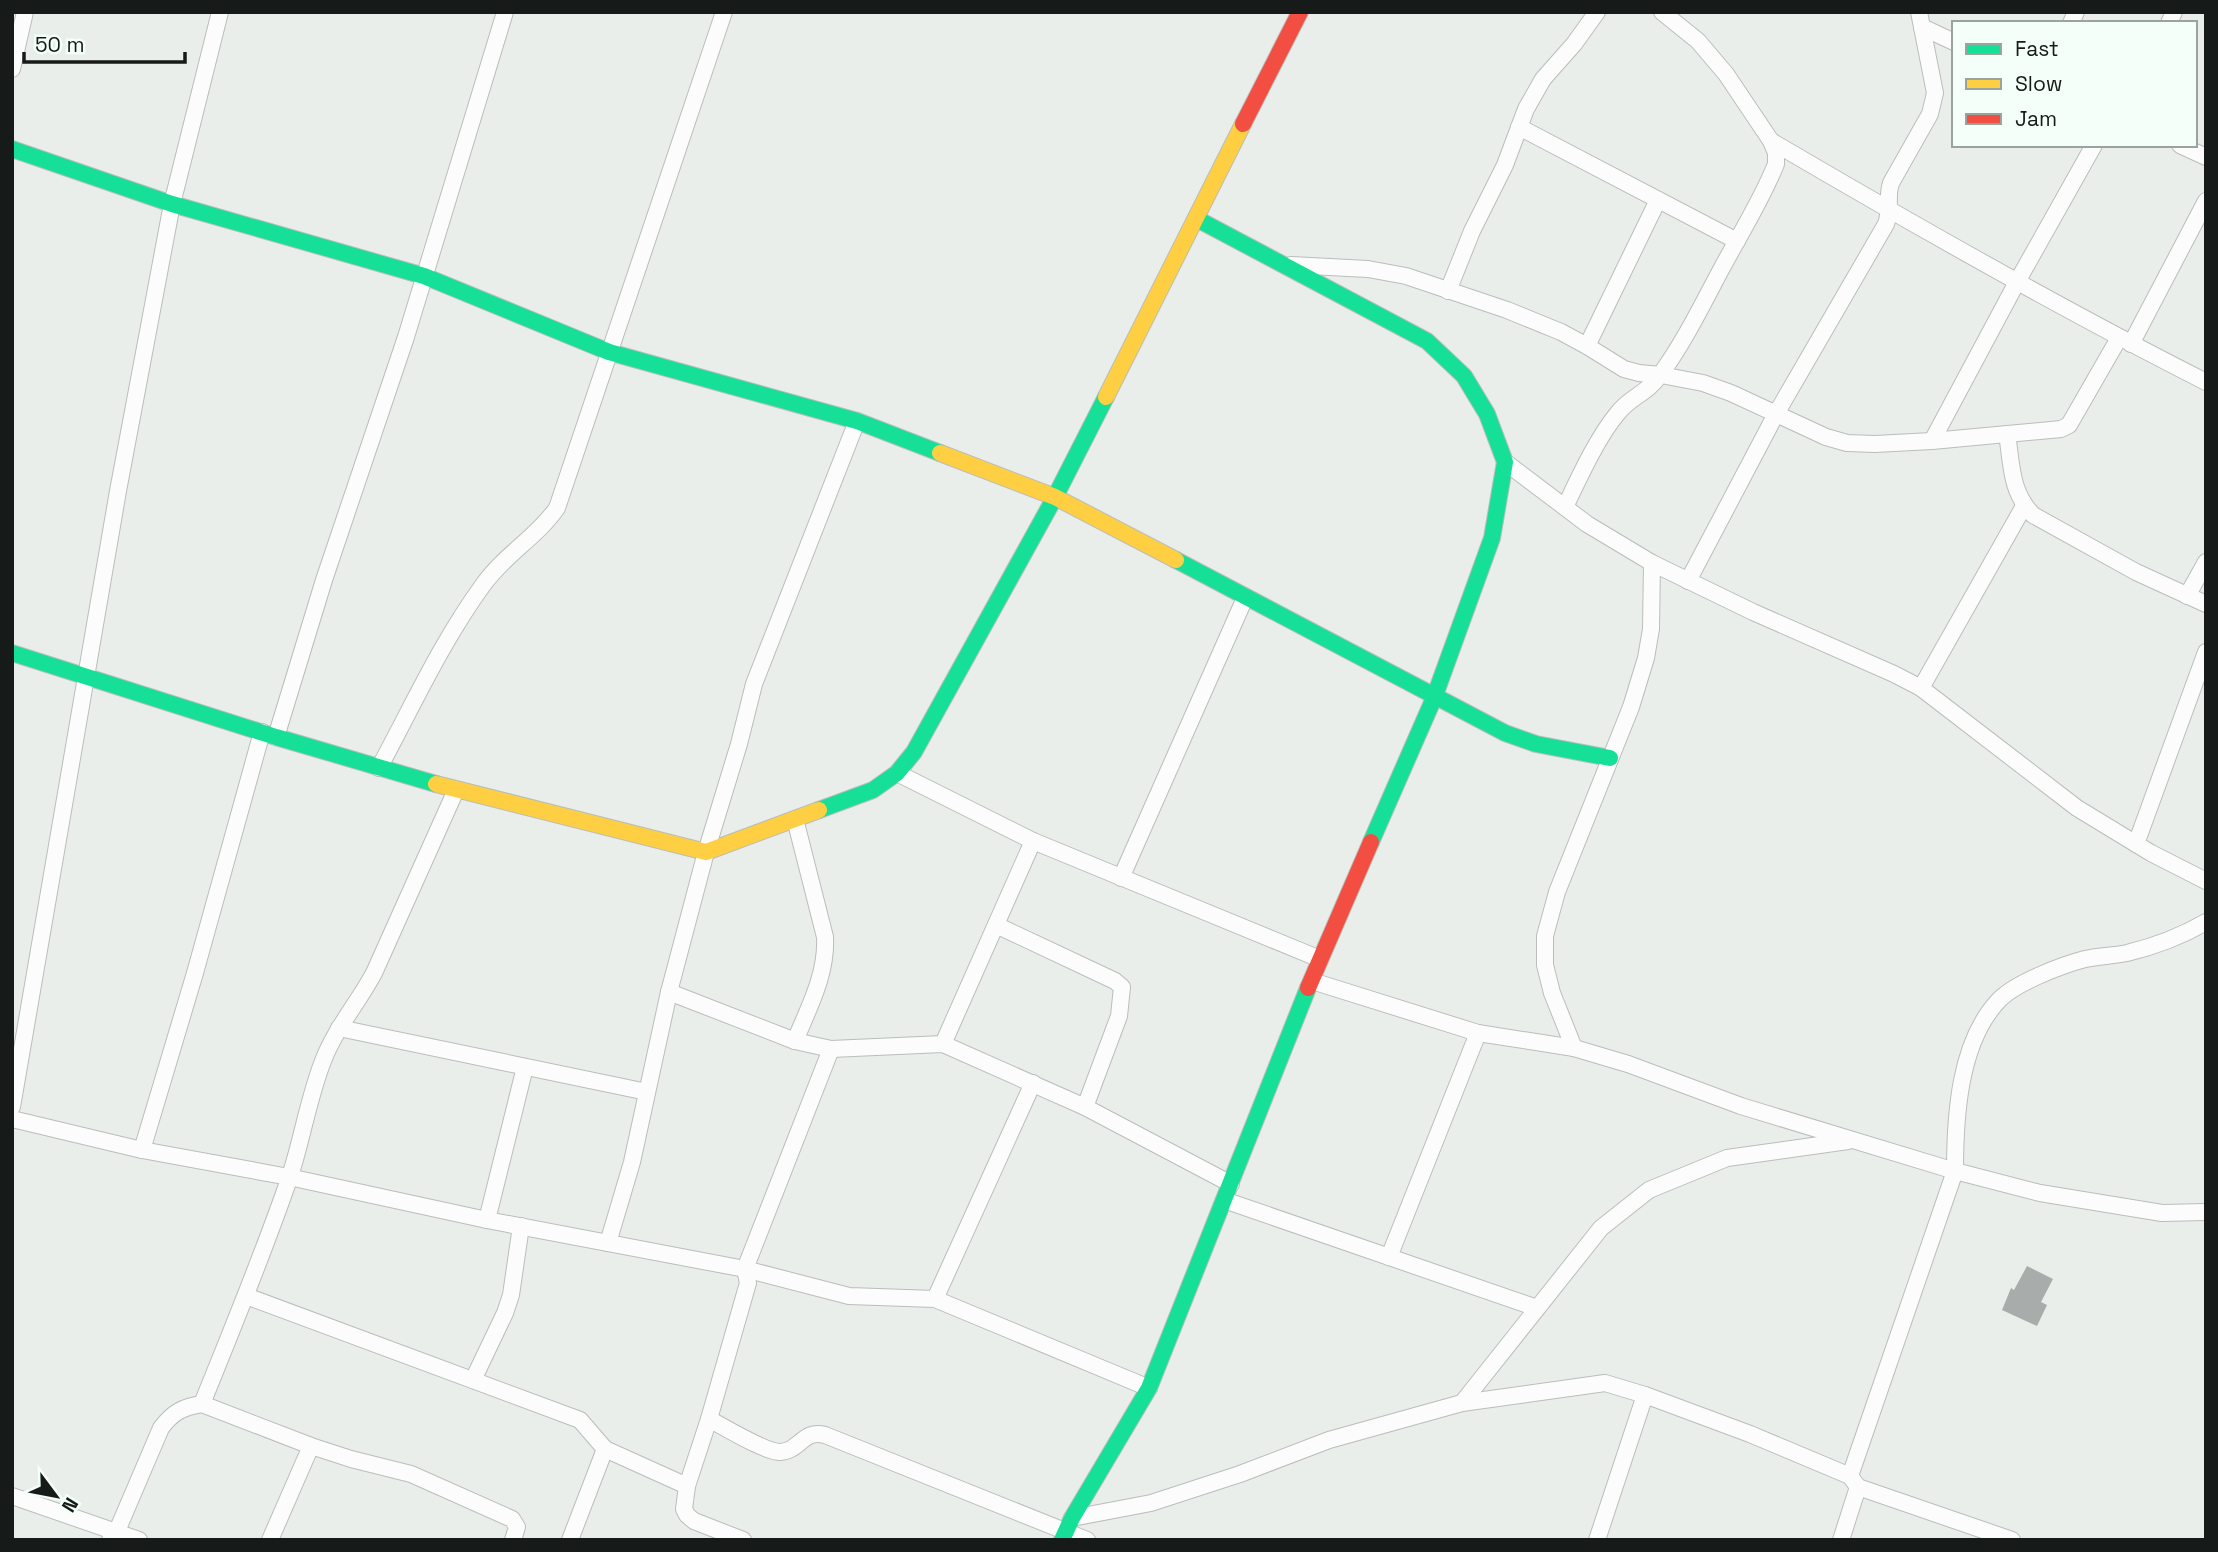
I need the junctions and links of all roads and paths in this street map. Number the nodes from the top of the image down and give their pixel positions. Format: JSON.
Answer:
{"nodes":[{"id":1,"x":25,"y":12,"type":"edge"},
{"id":2,"x":220,"y":12,"type":"edge"},
{"id":3,"x":505,"y":12,"type":"edge"},
{"id":4,"x":724,"y":12,"type":"edge"},
{"id":5,"x":1300,"y":12,"type":"edge"},
{"id":6,"x":1597,"y":12,"type":"edge"},
{"id":7,"x":1668,"y":14,"type":"edge"},
{"id":8,"x":1920,"y":20,"type":"edge"},
{"id":9,"x":1952,"y":40,"type":"edge"},
{"id":10,"x":12,"y":69,"type":"edge"},
{"id":11,"x":1519,"y":127,"type":"junction"},
{"id":12,"x":1771,"y":141,"type":"junction"},
{"id":13,"x":2093,"y":147,"type":"edge"},
{"id":14,"x":2184,"y":147,"type":"edge"},
{"id":15,"x":12,"y":149,"type":"edge"},
{"id":16,"x":2206,"y":157,"type":"edge"},
{"id":17,"x":1658,"y":200,"type":"junction"},
{"id":18,"x":2206,"y":201,"type":"edge"},
{"id":19,"x":172,"y":204,"type":"junction"},
{"id":20,"x":1891,"y":212,"type":"junction"},
{"id":21,"x":1197,"y":219,"type":"junction"},
{"id":22,"x":1737,"y":241,"type":"junction"},
{"id":23,"x":1283,"y":265,"type":"junction"},
{"id":24,"x":424,"y":276,"type":"junction"},
{"id":25,"x":2017,"y":282,"type":"junction"},
{"id":26,"x":1448,"y":291,"type":"junction"},
{"id":27,"x":2125,"y":341,"type":"junction"},
{"id":28,"x":1587,"y":346,"type":"junction"},
{"id":29,"x":609,"y":352,"type":"junction"},
{"id":30,"x":1661,"y":375,"type":"junction"},
{"id":31,"x":2206,"y":382,"type":"edge"},
{"id":32,"x":1776,"y":414,"type":"junction"},
{"id":33,"x":857,"y":421,"type":"junction"},
{"id":34,"x":2007,"y":434,"type":"junction"},
{"id":35,"x":1932,"y":441,"type":"junction"},
{"id":36,"x":1505,"y":462,"type":"junction"},
{"id":37,"x":1055,"y":497,"type":"junction"},
{"id":38,"x":2024,"y":506,"type":"junction"},
{"id":39,"x":1565,"y":507,"type":"junction"},
{"id":40,"x":2206,"y":562,"type":"edge"},
{"id":41,"x":1652,"y":563,"type":"junction"},
{"id":42,"x":1688,"y":581,"type":"junction"},
{"id":43,"x":2187,"y":596,"type":"junction"},
{"id":44,"x":1245,"y":598,"type":"junction"},
{"id":45,"x":2206,"y":604,"type":"edge"},
{"id":46,"x":2206,"y":652,"type":"edge"},
{"id":47,"x":12,"y":653,"type":"edge"},
{"id":48,"x":86,"y":677,"type":"junction"},
{"id":49,"x":1921,"y":688,"type":"junction"},
{"id":50,"x":1434,"y":698,"type":"junction"},
{"id":51,"x":269,"y":734,"type":"junction"},
{"id":52,"x":1610,"y":758,"type":"junction"},
{"id":53,"x":379,"y":768,"type":"junction"},
{"id":54,"x":897,"y":773,"type":"junction"},
{"id":55,"x":456,"y":790,"type":"junction"},
{"id":56,"x":795,"y":819,"type":"junction"},
{"id":57,"x":1033,"y":841,"type":"junction"},
{"id":58,"x":2136,"y":844,"type":"junction"},
{"id":59,"x":706,"y":852,"type":"junction"},
{"id":60,"x":1121,"y":878,"type":"junction"},
{"id":61,"x":2206,"y":881,"type":"edge"},
{"id":62,"x":2206,"y":922,"type":"edge"},
{"id":63,"x":996,"y":925,"type":"junction"},
{"id":64,"x":1320,"y":959,"type":"junction"},
{"id":65,"x":1311,"y":981,"type":"junction"},
{"id":66,"x":670,"y":992,"type":"junction"},
{"id":67,"x":340,"y":1028,"type":"junction"},
{"id":68,"x":1478,"y":1033,"type":"junction"},
{"id":69,"x":795,"y":1041,"type":"junction"},
{"id":70,"x":943,"y":1044,"type":"junction"},
{"id":71,"x":1574,"y":1048,"type":"junction"},
{"id":72,"x":831,"y":1049,"type":"junction"},
{"id":73,"x":525,"y":1067,"type":"junction"},
{"id":74,"x":1033,"y":1083,"type":"junction"},
{"id":75,"x":647,"y":1092,"type":"junction"},
{"id":76,"x":12,"y":1107,"type":"edge"},
{"id":77,"x":1085,"y":1107,"type":"junction"},
{"id":78,"x":12,"y":1119,"type":"edge"},
{"id":79,"x":1853,"y":1141,"type":"junction"},
{"id":80,"x":142,"y":1150,"type":"junction"},
{"id":81,"x":1955,"y":1171,"type":"junction"},
{"id":82,"x":289,"y":1177,"type":"junction"},
{"id":83,"x":1231,"y":1184,"type":"junction"},
{"id":84,"x":1224,"y":1200,"type":"junction"},
{"id":85,"x":2206,"y":1212,"type":"edge"},
{"id":86,"x":487,"y":1220,"type":"junction"},
{"id":87,"x":521,"y":1226,"type":"junction"},
{"id":88,"x":608,"y":1243,"type":"junction"},
{"id":89,"x":1389,"y":1257,"type":"junction"},
{"id":90,"x":745,"y":1269,"type":"junction"},
{"id":91,"x":246,"y":1296,"type":"junction"},
{"id":92,"x":935,"y":1300,"type":"junction"},
{"id":93,"x":1537,"y":1308,"type":"junction"},
{"id":94,"x":473,"y":1380,"type":"junction"},
{"id":95,"x":1149,"y":1388,"type":"junction"},
{"id":96,"x":1644,"y":1395,"type":"junction"},
{"id":97,"x":1462,"y":1403,"type":"junction"},
{"id":98,"x":202,"y":1404,"type":"junction"},
{"id":99,"x":709,"y":1419,"type":"junction"},
{"id":100,"x":311,"y":1446,"type":"junction"},
{"id":101,"x":605,"y":1449,"type":"junction"},
{"id":102,"x":1854,"y":1481,"type":"junction"},
{"id":103,"x":687,"y":1486,"type":"junction"},
{"id":104,"x":12,"y":1496,"type":"edge"},
{"id":105,"x":1067,"y":1530,"type":"edge"},
{"id":106,"x":113,"y":1535,"type":"edge"},
{"id":107,"x":723,"y":1536,"type":"edge"},
{"id":108,"x":1991,"y":1537,"type":"edge"},
{"id":109,"x":138,"y":1540,"type":"edge"},
{"id":110,"x":270,"y":1540,"type":"edge"},
{"id":111,"x":513,"y":1540,"type":"edge"},
{"id":112,"x":570,"y":1540,"type":"edge"},
{"id":113,"x":743,"y":1540,"type":"edge"},
{"id":114,"x":1087,"y":1540,"type":"edge"},
{"id":115,"x":1597,"y":1540,"type":"edge"},
{"id":116,"x":1842,"y":1540,"type":"edge"},
{"id":117,"x":2012,"y":1540,"type":"edge"}],
"edges":[{"from":1,"to":10,"type":"street"},
{"from":2,"to":19,"type":"street"},
{"from":3,"to":24,"type":"street"},
{"from":4,"to":29,"type":"street"},
{"from":5,"to":21,"type":"street"},
{"from":6,"to":11,"type":"street"},
{"from":7,"to":12,"type":"street"},
{"from":8,"to":9,"type":"street"},
{"from":8,"to":20,"type":"street"},
{"from":11,"to":17,"type":"street"},
{"from":11,"to":26,"type":"street"},
{"from":12,"to":20,"type":"street"},
{"from":12,"to":22,"type":"street"},
{"from":13,"to":25,"type":"street"},
{"from":14,"to":16,"type":"street"},
{"from":15,"to":19,"type":"street"},
{"from":17,"to":22,"type":"street"},
{"from":17,"to":28,"type":"street"},
{"from":18,"to":27,"type":"street"},
{"from":19,"to":24,"type":"street"},
{"from":19,"to":48,"type":"street"},
{"from":20,"to":25,"type":"street"},
{"from":20,"to":32,"type":"street"},
{"from":21,"to":23,"type":"street"},
{"from":21,"to":37,"type":"street"},
{"from":22,"to":30,"type":"street"},
{"from":23,"to":26,"type":"street"},
{"from":23,"to":36,"type":"street"},
{"from":24,"to":29,"type":"street"},
{"from":24,"to":51,"type":"street"},
{"from":25,"to":27,"type":"street"},
{"from":25,"to":35,"type":"street"},
{"from":26,"to":28,"type":"street"},
{"from":27,"to":31,"type":"street"},
{"from":27,"to":34,"type":"street"},
{"from":28,"to":30,"type":"street"},
{"from":29,"to":33,"type":"street"},
{"from":29,"to":53,"type":"street"},
{"from":30,"to":32,"type":"street"},
{"from":30,"to":39,"type":"street"},
{"from":32,"to":35,"type":"street"},
{"from":32,"to":42,"type":"street"},
{"from":33,"to":37,"type":"street"},
{"from":33,"to":59,"type":"street"},
{"from":34,"to":35,"type":"street"},
{"from":34,"to":38,"type":"street"},
{"from":36,"to":39,"type":"street"},
{"from":36,"to":50,"type":"street"},
{"from":37,"to":44,"type":"street"},
{"from":37,"to":54,"type":"street"},
{"from":38,"to":43,"type":"street"},
{"from":38,"to":49,"type":"street"},
{"from":39,"to":41,"type":"street"},
{"from":40,"to":43,"type":"street"},
{"from":41,"to":42,"type":"street"},
{"from":41,"to":52,"type":"street"},
{"from":42,"to":49,"type":"street"},
{"from":43,"to":45,"type":"street"},
{"from":44,"to":50,"type":"street"},
{"from":44,"to":60,"type":"street"},
{"from":46,"to":58,"type":"street"},
{"from":47,"to":48,"type":"street"},
{"from":48,"to":51,"type":"street"},
{"from":48,"to":76,"type":"street"},
{"from":49,"to":58,"type":"street"},
{"from":50,"to":52,"type":"street"},
{"from":50,"to":64,"type":"street"},
{"from":51,"to":53,"type":"street"},
{"from":51,"to":80,"type":"street"},
{"from":52,"to":71,"type":"street"},
{"from":53,"to":55,"type":"street"},
{"from":54,"to":56,"type":"street"},
{"from":54,"to":57,"type":"street"},
{"from":55,"to":59,"type":"street"},
{"from":55,"to":67,"type":"street"},
{"from":56,"to":59,"type":"street"},
{"from":56,"to":69,"type":"street"},
{"from":57,"to":60,"type":"street"},
{"from":57,"to":63,"type":"street"},
{"from":58,"to":61,"type":"street"},
{"from":59,"to":66,"type":"street"},
{"from":60,"to":64,"type":"street"},
{"from":62,"to":81,"type":"street"},
{"from":63,"to":70,"type":"street"},
{"from":63,"to":77,"type":"street"},
{"from":64,"to":65,"type":"street"},
{"from":65,"to":68,"type":"street"},
{"from":65,"to":83,"type":"street"},
{"from":66,"to":69,"type":"street"},
{"from":66,"to":75,"type":"street"},
{"from":67,"to":73,"type":"street"},
{"from":67,"to":82,"type":"street"},
{"from":68,"to":71,"type":"street"},
{"from":68,"to":89,"type":"street"},
{"from":69,"to":72,"type":"street"},
{"from":70,"to":72,"type":"street"},
{"from":70,"to":74,"type":"street"},
{"from":71,"to":79,"type":"street"},
{"from":72,"to":90,"type":"street"},
{"from":73,"to":75,"type":"street"},
{"from":73,"to":86,"type":"street"},
{"from":74,"to":77,"type":"street"},
{"from":74,"to":92,"type":"street"},
{"from":75,"to":88,"type":"street"},
{"from":77,"to":83,"type":"street"},
{"from":78,"to":80,"type":"street"},
{"from":79,"to":81,"type":"street"},
{"from":79,"to":93,"type":"street"},
{"from":80,"to":82,"type":"street"},
{"from":81,"to":85,"type":"street"},
{"from":81,"to":102,"type":"street"},
{"from":82,"to":86,"type":"street"},
{"from":82,"to":91,"type":"street"},
{"from":83,"to":84,"type":"street"},
{"from":84,"to":89,"type":"street"},
{"from":84,"to":95,"type":"street"},
{"from":86,"to":87,"type":"street"},
{"from":87,"to":88,"type":"street"},
{"from":87,"to":94,"type":"street"},
{"from":88,"to":90,"type":"street"},
{"from":89,"to":93,"type":"street"},
{"from":90,"to":92,"type":"street"},
{"from":90,"to":99,"type":"street"},
{"from":91,"to":94,"type":"street"},
{"from":91,"to":98,"type":"street"},
{"from":92,"to":95,"type":"street"},
{"from":93,"to":97,"type":"street"},
{"from":94,"to":101,"type":"street"},
{"from":95,"to":105,"type":"street"},
{"from":96,"to":97,"type":"street"},
{"from":96,"to":102,"type":"street"},
{"from":96,"to":115,"type":"street"},
{"from":97,"to":105,"type":"street"},
{"from":98,"to":100,"type":"street"},
{"from":98,"to":106,"type":"street"},
{"from":99,"to":103,"type":"street"},
{"from":99,"to":105,"type":"street"},
{"from":100,"to":110,"type":"street"},
{"from":100,"to":111,"type":"street"},
{"from":101,"to":103,"type":"street"},
{"from":101,"to":112,"type":"street"},
{"from":102,"to":108,"type":"street"},
{"from":102,"to":116,"type":"street"},
{"from":103,"to":107,"type":"street"},
{"from":104,"to":106,"type":"street"},
{"from":105,"to":114,"type":"street"},
{"from":106,"to":109,"type":"street"},
{"from":107,"to":113,"type":"street"},
{"from":108,"to":117,"type":"street"}]}
